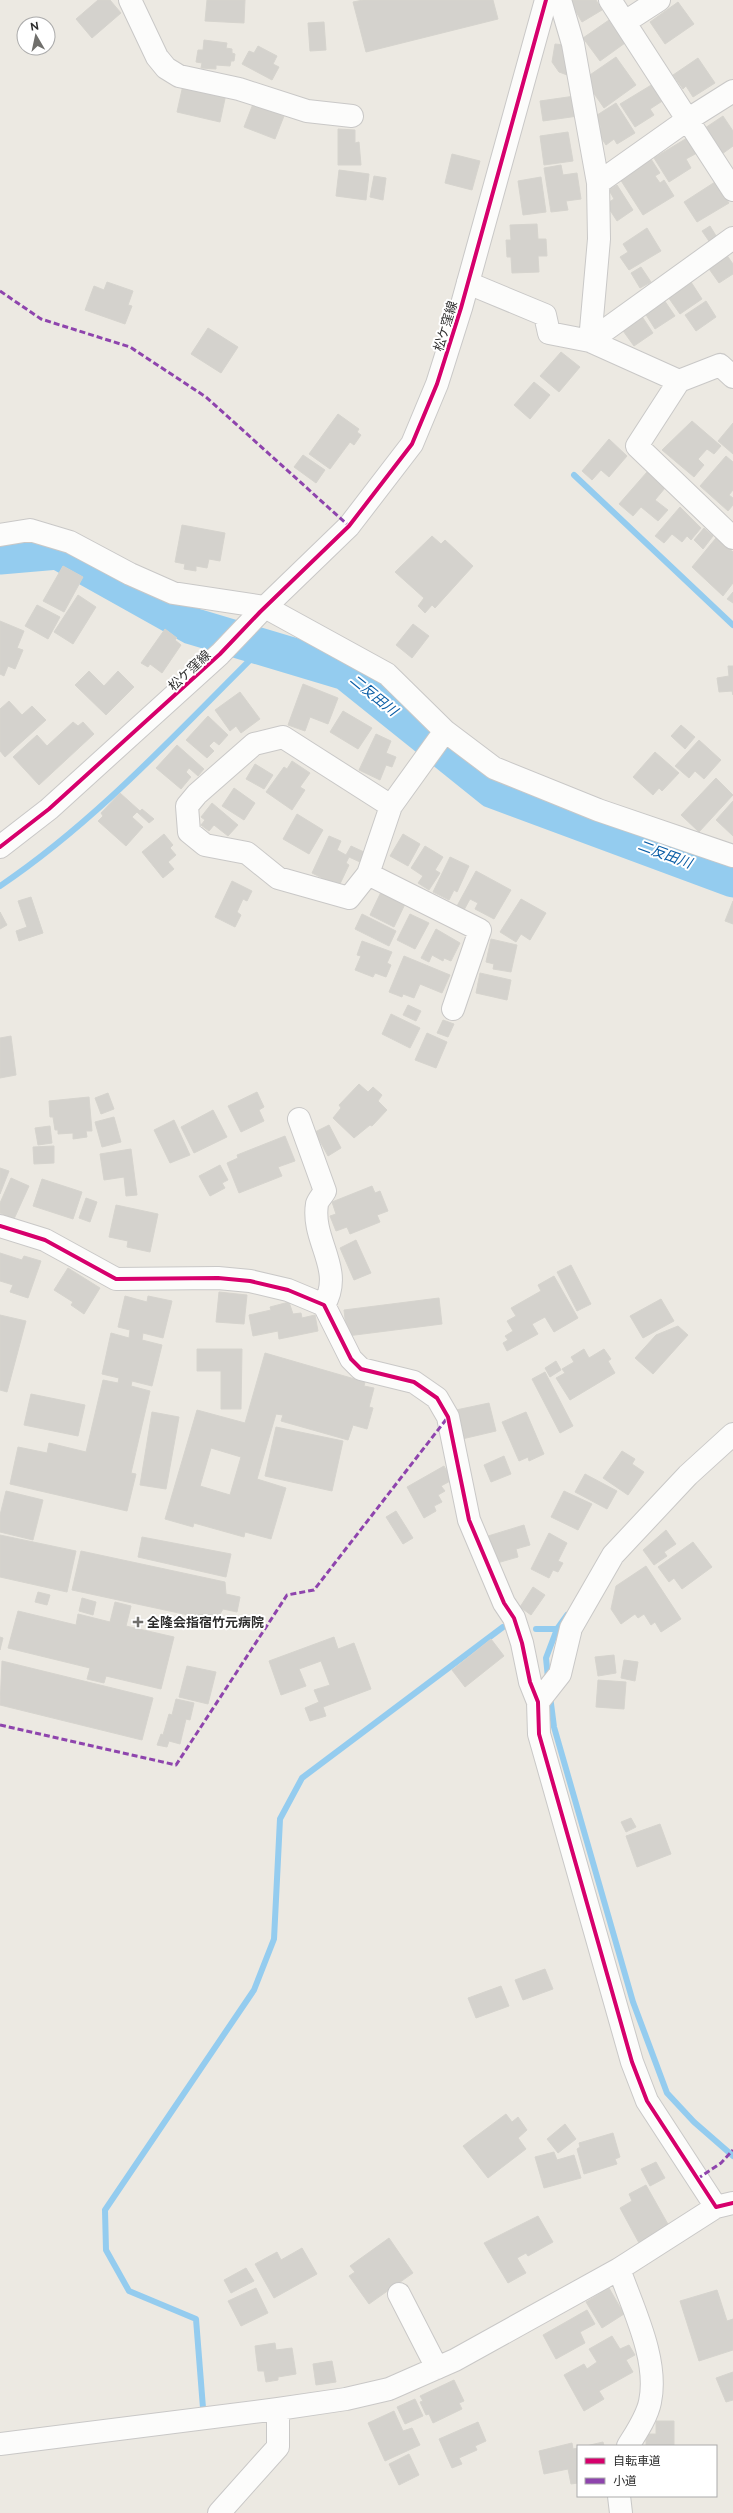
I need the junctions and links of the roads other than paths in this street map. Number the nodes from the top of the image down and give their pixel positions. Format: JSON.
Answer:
{"nodes":[{"id":1,"x":130,"y":0,"type":"edge"},
{"id":2,"x":546,"y":0,"type":"edge"},
{"id":3,"x":560,"y":0,"type":"edge"},
{"id":4,"x":610,"y":0,"type":"edge"},
{"id":5,"x":659,"y":0,"type":"edge"},
{"id":6,"x":625,"y":22,"type":"junction"},
{"id":7,"x":733,"y":91,"type":"edge"},
{"id":8,"x":352,"y":116,"type":"dead end"},
{"id":9,"x":687,"y":120,"type":"junction"},
{"id":10,"x":598,"y":184,"type":"junction"},
{"id":11,"x":733,"y":190,"type":"edge"},
{"id":12,"x":733,"y":238,"type":"edge"},
{"id":13,"x":468,"y":283,"type":"junction"},
{"id":14,"x":590,"y":341,"type":"junction"},
{"id":15,"x":733,"y":377,"type":"edge"},
{"id":16,"x":679,"y":381,"type":"junction"},
{"id":17,"x":0,"y":536,"type":"edge"},
{"id":18,"x":733,"y":538,"type":"edge"},
{"id":19,"x":263,"y":610,"type":"junction"},
{"id":20,"x":445,"y":731,"type":"junction"},
{"id":21,"x":391,"y":806,"type":"junction"},
{"id":22,"x":0,"y":847,"type":"edge"},
{"id":23,"x":733,"y":856,"type":"edge"},
{"id":24,"x":368,"y":874,"type":"junction"},
{"id":25,"x":453,"y":1009,"type":"dead end"},
{"id":26,"x":299,"y":1119,"type":"dead end"},
{"id":27,"x":0,"y":1226,"type":"edge"},
{"id":28,"x":324,"y":1305,"type":"junction"},
{"id":29,"x":733,"y":1434,"type":"edge"},
{"id":30,"x":538,"y":1702,"type":"junction"},
{"id":31,"x":724,"y":2205,"type":"edge"},
{"id":32,"x":619,"y":2269,"type":"junction"},
{"id":33,"x":399,"y":2294,"type":"dead end"},
{"id":34,"x":437,"y":2368,"type":"junction"},
{"id":35,"x":278,"y":2409,"type":"junction"},
{"id":36,"x":0,"y":2444,"type":"edge"},
{"id":37,"x":629,"y":2445,"type":"edge"},
{"id":38,"x":619,"y":2497,"type":"edge"},
{"id":39,"x":219,"y":2513,"type":"edge"},
{"id":40,"x":621,"y":2513,"type":"edge"}],
"edges":[{"from":1,"to":8,"type":"street"},
{"from":2,"to":13,"type":"street","name":"松ケ窪線"},
{"from":3,"to":10,"type":"street"},
{"from":4,"to":6,"type":"street"},
{"from":5,"to":6,"type":"street"},
{"from":6,"to":9,"type":"street"},
{"from":7,"to":9,"type":"street"},
{"from":9,"to":10,"type":"street"},
{"from":9,"to":11,"type":"street"},
{"from":10,"to":14,"type":"street"},
{"from":12,"to":14,"type":"street"},
{"from":13,"to":14,"type":"street"},
{"from":13,"to":19,"type":"street","name":"松ケ窪線"},
{"from":14,"to":16,"type":"street"},
{"from":15,"to":16,"type":"street"},
{"from":16,"to":18,"type":"street"},
{"from":17,"to":19,"type":"street"},
{"from":19,"to":20,"type":"street"},
{"from":19,"to":22,"type":"street","name":"松ケ窪線"},
{"from":20,"to":21,"type":"street"},
{"from":20,"to":23,"type":"street"},
{"from":21,"to":24,"type":"street"},
{"from":21,"to":24,"type":"street"},
{"from":24,"to":25,"type":"street"},
{"from":26,"to":28,"type":"street"},
{"from":27,"to":28,"type":"street"},
{"from":28,"to":30,"type":"street"},
{"from":29,"to":30,"type":"street"},
{"from":30,"to":31,"type":"street"},
{"from":31,"to":32,"type":"street"},
{"from":32,"to":34,"type":"street"},
{"from":32,"to":37,"type":"street"},
{"from":33,"to":34,"type":"street"},
{"from":34,"to":35,"type":"street"},
{"from":35,"to":36,"type":"street"},
{"from":35,"to":39,"type":"street"},
{"from":38,"to":40,"type":"street"}]}
